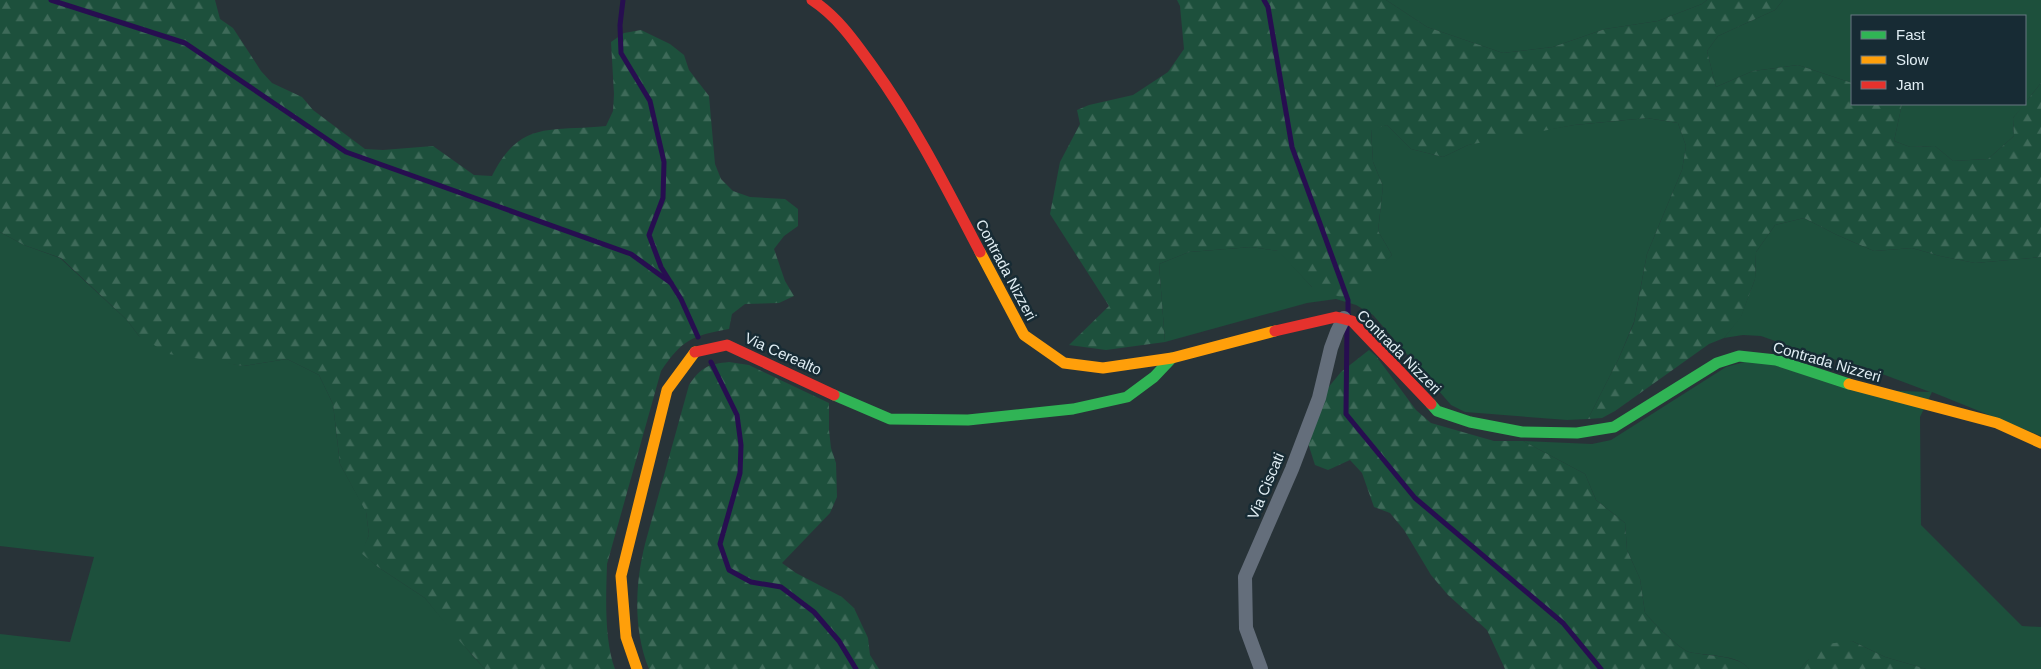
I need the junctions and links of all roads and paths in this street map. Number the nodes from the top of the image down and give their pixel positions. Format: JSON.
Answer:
{"nodes":[{"id":1,"x":812,"y":0,"type":"edge"},
{"id":2,"x":1340,"y":317,"type":"junction"},
{"id":3,"x":1172,"y":358,"type":"junction"},
{"id":4,"x":2041,"y":443,"type":"edge"},
{"id":5,"x":637,"y":669,"type":"edge"},
{"id":6,"x":1261,"y":669,"type":"edge"}],
"edges":[{"from":1,"to":3,"type":"street","name":"Contrada Nizzeri"},
{"from":2,"to":3,"type":"street","name":"Contrada Nizzeri"},
{"from":2,"to":4,"type":"street","name":"Contrada Nizzeri"},
{"from":2,"to":6,"type":"street","name":"Via Ciscati"},
{"from":3,"to":5,"type":"street","name":"Via Cerealto"}]}
